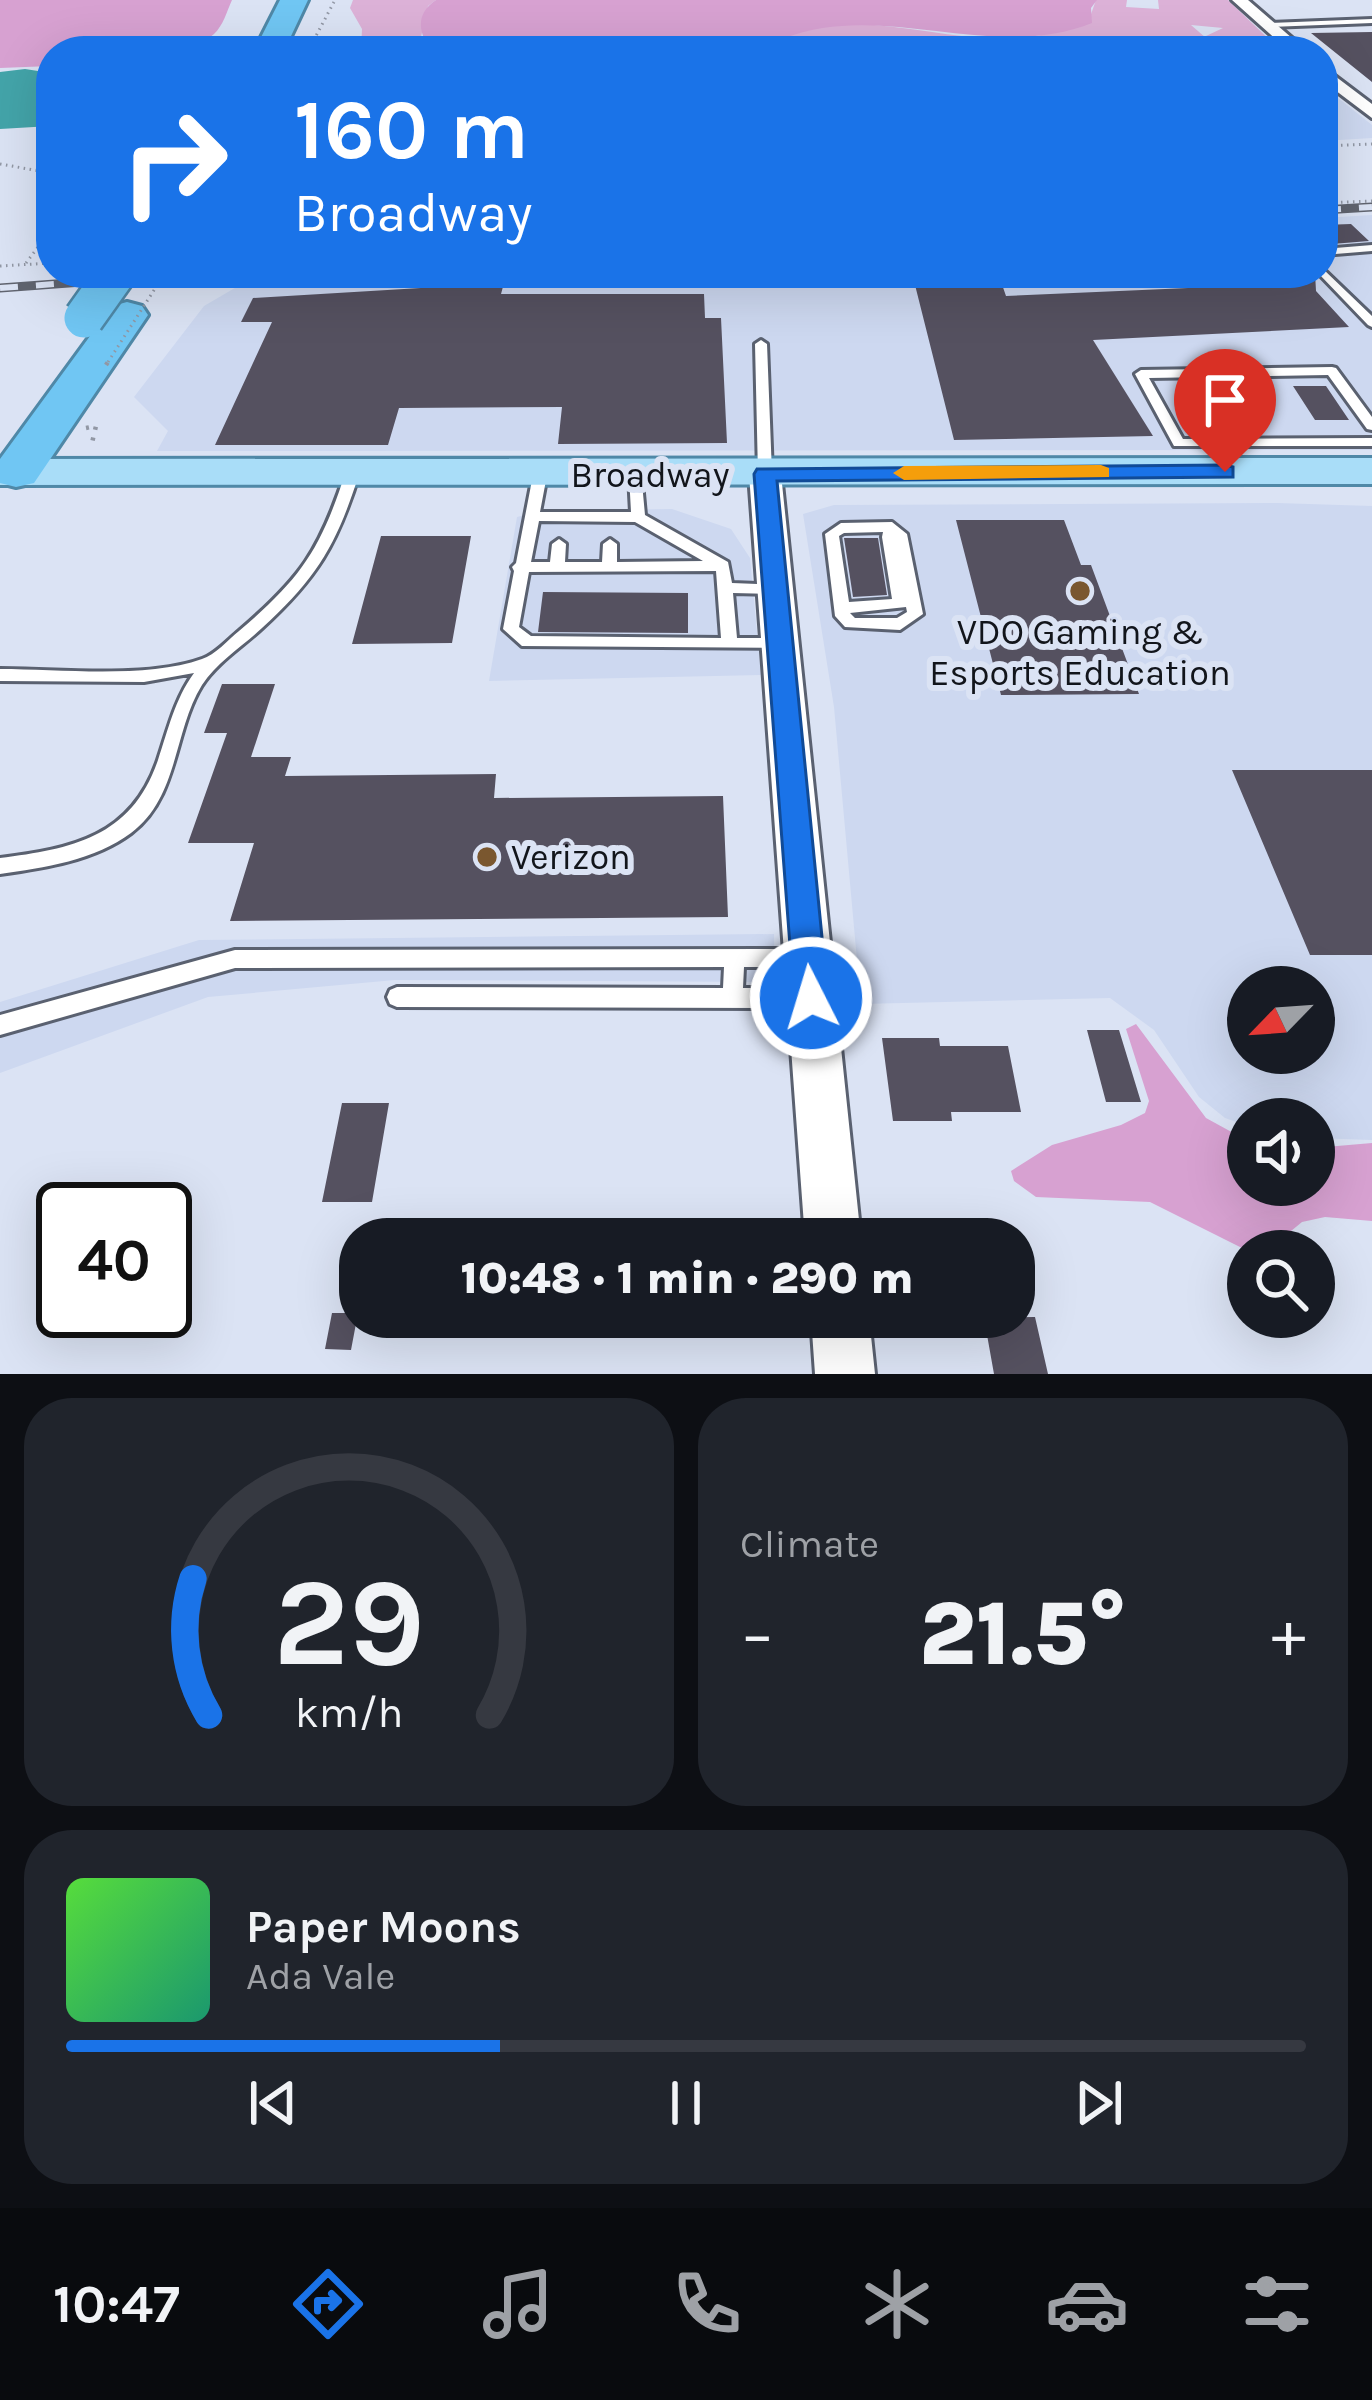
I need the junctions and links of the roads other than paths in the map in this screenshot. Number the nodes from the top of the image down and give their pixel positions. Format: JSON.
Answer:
{"nodes":[{"id":1,"x":1239,"y":0,"type":"edge"},
{"id":2,"x":299,"y":6,"type":"edge"},
{"id":3,"x":1372,"y":21,"type":"edge"},
{"id":4,"x":1268,"y":25,"type":"junction"},
{"id":5,"x":278,"y":36,"type":"edge"},
{"id":6,"x":292,"y":36,"type":"edge"},
{"id":7,"x":1281,"y":36,"type":"edge"},
{"id":8,"x":1338,"y":85,"type":"edge"},
{"id":9,"x":1372,"y":113,"type":"edge"},
{"id":10,"x":1372,"y":248,"type":"edge"},
{"id":11,"x":1338,"y":251,"type":"edge"},
{"id":12,"x":1338,"y":287,"type":"edge"},
{"id":13,"x":109,"y":302,"type":"edge"},
{"id":14,"x":1372,"y":322,"type":"edge"},
{"id":15,"x":760,"y":344,"type":"dead end"},
{"id":16,"x":1372,"y":426,"type":"edge"},
{"id":17,"x":1372,"y":442,"type":"edge"},
{"id":18,"x":1260,"y":457,"type":"junction"},
{"id":19,"x":5,"y":460,"type":"edge"},
{"id":20,"x":1372,"y":471,"type":"edge"},
{"id":21,"x":765,"y":474,"type":"junction"},
{"id":22,"x":352,"y":475,"type":"junction"},
{"id":23,"x":535,"y":496,"type":"junction"},
{"id":24,"x":637,"y":496,"type":"junction"},
{"id":25,"x":892,"y":526,"type":"joint"},
{"id":26,"x":559,"y":544,"type":"dead end"},
{"id":27,"x":610,"y":544,"type":"dead end"},
{"id":28,"x":723,"y":566,"type":"junction"},
{"id":29,"x":519,"y":567,"type":"junction"},
{"id":30,"x":557,"y":567,"type":"junction"},
{"id":31,"x":609,"y":567,"type":"junction"},
{"id":32,"x":724,"y":587,"type":"junction"},
{"id":33,"x":775,"y":589,"type":"junction"},
{"id":34,"x":729,"y":643,"type":"junction"},
{"id":35,"x":780,"y":644,"type":"junction"},
{"id":36,"x":220,"y":657,"type":"junction"},
{"id":37,"x":0,"y":674,"type":"edge"},
{"id":38,"x":0,"y":866,"type":"edge"},
{"id":39,"x":734,"y":958,"type":"junction"},
{"id":40,"x":810,"y":978,"type":"junction"},
{"id":41,"x":397,"y":997,"type":"dead end"},
{"id":42,"x":733,"y":998,"type":"junction"},
{"id":43,"x":0,"y":1025,"type":"edge"},
{"id":44,"x":831,"y":1218,"type":"edge"},
{"id":45,"x":842,"y":1338,"type":"edge"},
{"id":46,"x":845,"y":1374,"type":"edge"}],
"edges":[{"from":1,"to":4,"type":"street"},
{"from":2,"to":5,"type":"highway"},
{"from":2,"to":6,"type":"highway"},
{"from":3,"to":4,"type":"lane"},
{"from":4,"to":7,"type":"street"},
{"from":8,"to":9,"type":"street"},
{"from":10,"to":11,"type":"lane"},
{"from":12,"to":14,"type":"lane"},
{"from":13,"to":19,"type":"highway"},
{"from":15,"to":21,"type":"lane"},
{"from":16,"to":18,"type":"lane"},
{"from":17,"to":18,"type":"lane"},
{"from":18,"to":20,"type":"main road","name":"Broadway"},
{"from":18,"to":21,"type":"main road","name":"Broadway"},
{"from":19,"to":22,"type":"main road","name":"Broadway"},
{"from":21,"to":24,"type":"main road","name":"Broadway"},
{"from":21,"to":33,"type":"street"},
{"from":22,"to":23,"type":"main road","name":"Broadway"},
{"from":22,"to":36,"type":"lane"},
{"from":23,"to":24,"type":"main road","name":"Broadway"},
{"from":23,"to":24,"type":"lane"},
{"from":23,"to":29,"type":"lane"},
{"from":24,"to":28,"type":"lane"},
{"from":25,"to":25,"type":"lane"},
{"from":26,"to":30,"type":"lane"},
{"from":27,"to":31,"type":"lane"},
{"from":28,"to":31,"type":"lane"},
{"from":28,"to":32,"type":"lane"},
{"from":29,"to":30,"type":"lane"},
{"from":29,"to":34,"type":"lane"},
{"from":30,"to":31,"type":"lane"},
{"from":32,"to":33,"type":"lane"},
{"from":32,"to":34,"type":"lane"},
{"from":33,"to":35,"type":"street"},
{"from":34,"to":35,"type":"lane"},
{"from":35,"to":40,"type":"street"},
{"from":36,"to":37,"type":"lane"},
{"from":36,"to":38,"type":"lane"},
{"from":39,"to":40,"type":"lane"},
{"from":39,"to":42,"type":"lane"},
{"from":39,"to":43,"type":"lane"},
{"from":40,"to":42,"type":"lane"},
{"from":40,"to":44,"type":"street"},
{"from":41,"to":42,"type":"lane"},
{"from":45,"to":46,"type":"street"}]}
